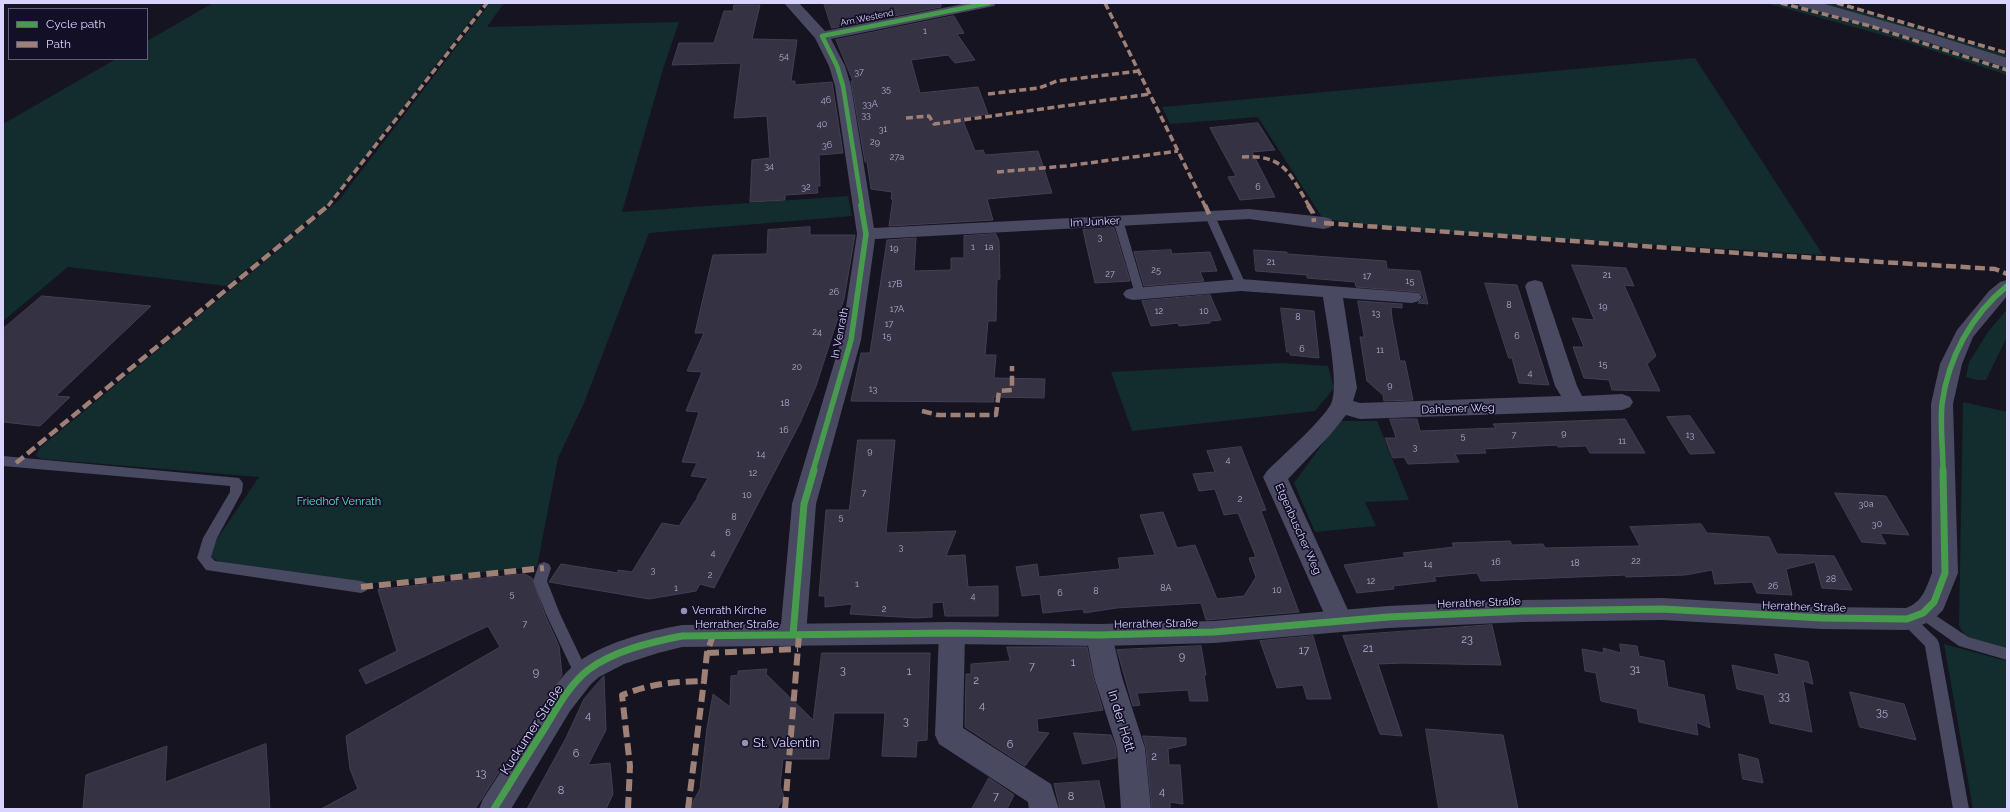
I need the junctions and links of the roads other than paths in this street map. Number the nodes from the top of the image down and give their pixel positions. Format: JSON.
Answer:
{"nodes":[{"id":1,"x":791,"y":3,"type":"edge"},
{"id":2,"x":989,"y":3,"type":"edge"},
{"id":3,"x":1805,"y":3,"type":"edge"},
{"id":4,"x":961,"y":6,"type":"edge"},
{"id":5,"x":822,"y":36,"type":"junction"},
{"id":6,"x":2007,"y":63,"type":"edge"},
{"id":7,"x":1210,"y":216,"type":"junction"},
{"id":8,"x":1118,"y":220,"type":"junction"},
{"id":9,"x":1324,"y":223,"type":"dead end"},
{"id":10,"x":866,"y":234,"type":"junction"},
{"id":11,"x":1241,"y":285,"type":"junction"},
{"id":12,"x":1535,"y":286,"type":"dead end"},
{"id":13,"x":2007,"y":286,"type":"edge"},
{"id":14,"x":1332,"y":292,"type":"junction"},
{"id":15,"x":1136,"y":294,"type":"joint"},
{"id":16,"x":1412,"y":297,"type":"dead end"},
{"id":17,"x":1622,"y":402,"type":"dead end"},
{"id":18,"x":1576,"y":404,"type":"junction"},
{"id":19,"x":1341,"y":406,"type":"junction"},
{"id":20,"x":3,"y":461,"type":"edge"},
{"id":21,"x":544,"y":568,"type":"dead end"},
{"id":22,"x":361,"y":587,"type":"dead end"},
{"id":23,"x":1915,"y":616,"type":"junction"},
{"id":24,"x":1340,"y":621,"type":"junction"},
{"id":25,"x":952,"y":633,"type":"junction"},
{"id":26,"x":793,"y":635,"type":"junction"},
{"id":27,"x":1099,"y":635,"type":"junction"},
{"id":28,"x":682,"y":636,"type":"joint"},
{"id":29,"x":2007,"y":654,"type":"edge"},
{"id":30,"x":582,"y":675,"type":"junction"},
{"id":31,"x":494,"y":809,"type":"edge"},
{"id":32,"x":1044,"y":809,"type":"edge"},
{"id":33,"x":1136,"y":809,"type":"edge"},
{"id":34,"x":1961,"y":809,"type":"edge"}],
"edges":[{"from":1,"to":5,"type":"street","name":"In Venrath"},
{"from":2,"to":4,"type":"street","name":"Am Westend"},
{"from":3,"to":6,"type":"street"},
{"from":4,"to":5,"type":"street","name":"Am Westend"},
{"from":5,"to":10,"type":"street","name":"In Venrath"},
{"from":7,"to":8,"type":"street","name":"Im Junker"},
{"from":7,"to":9,"type":"street","name":"Im Junker"},
{"from":7,"to":11,"type":"lane"},
{"from":8,"to":10,"type":"street","name":"Im Junker"},
{"from":8,"to":15,"type":"lane"},
{"from":10,"to":26,"type":"street","name":"In Venrath"},
{"from":11,"to":14,"type":"street"},
{"from":11,"to":15,"type":"street"},
{"from":12,"to":18,"type":"street"},
{"from":13,"to":23,"type":"street"},
{"from":14,"to":16,"type":"street"},
{"from":14,"to":19,"type":"street","name":"Etgenbuscher Weg"},
{"from":17,"to":18,"type":"street","name":"Dahlener Weg"},
{"from":18,"to":19,"type":"street","name":"Dahlener Weg"},
{"from":19,"to":24,"type":"street","name":"Etgenbuscher Weg"},
{"from":20,"to":22,"type":"lane"},
{"from":21,"to":30,"type":"lane"},
{"from":23,"to":24,"type":"street","name":"Herrather Straße"},
{"from":23,"to":29,"type":"lane"},
{"from":23,"to":34,"type":"lane"},
{"from":24,"to":27,"type":"street","name":"Herrather Straße"},
{"from":25,"to":26,"type":"street","name":"Herrather Straße"},
{"from":25,"to":27,"type":"street","name":"Herrather Straße"},
{"from":25,"to":32,"type":"street"},
{"from":26,"to":28,"type":"street","name":"Herrather Straße"},
{"from":27,"to":33,"type":"street","name":"In der Hött"},
{"from":28,"to":30,"type":"street","name":"Kuckumer Straße"},
{"from":30,"to":31,"type":"street","name":"Kuckumer Straße"}]}
